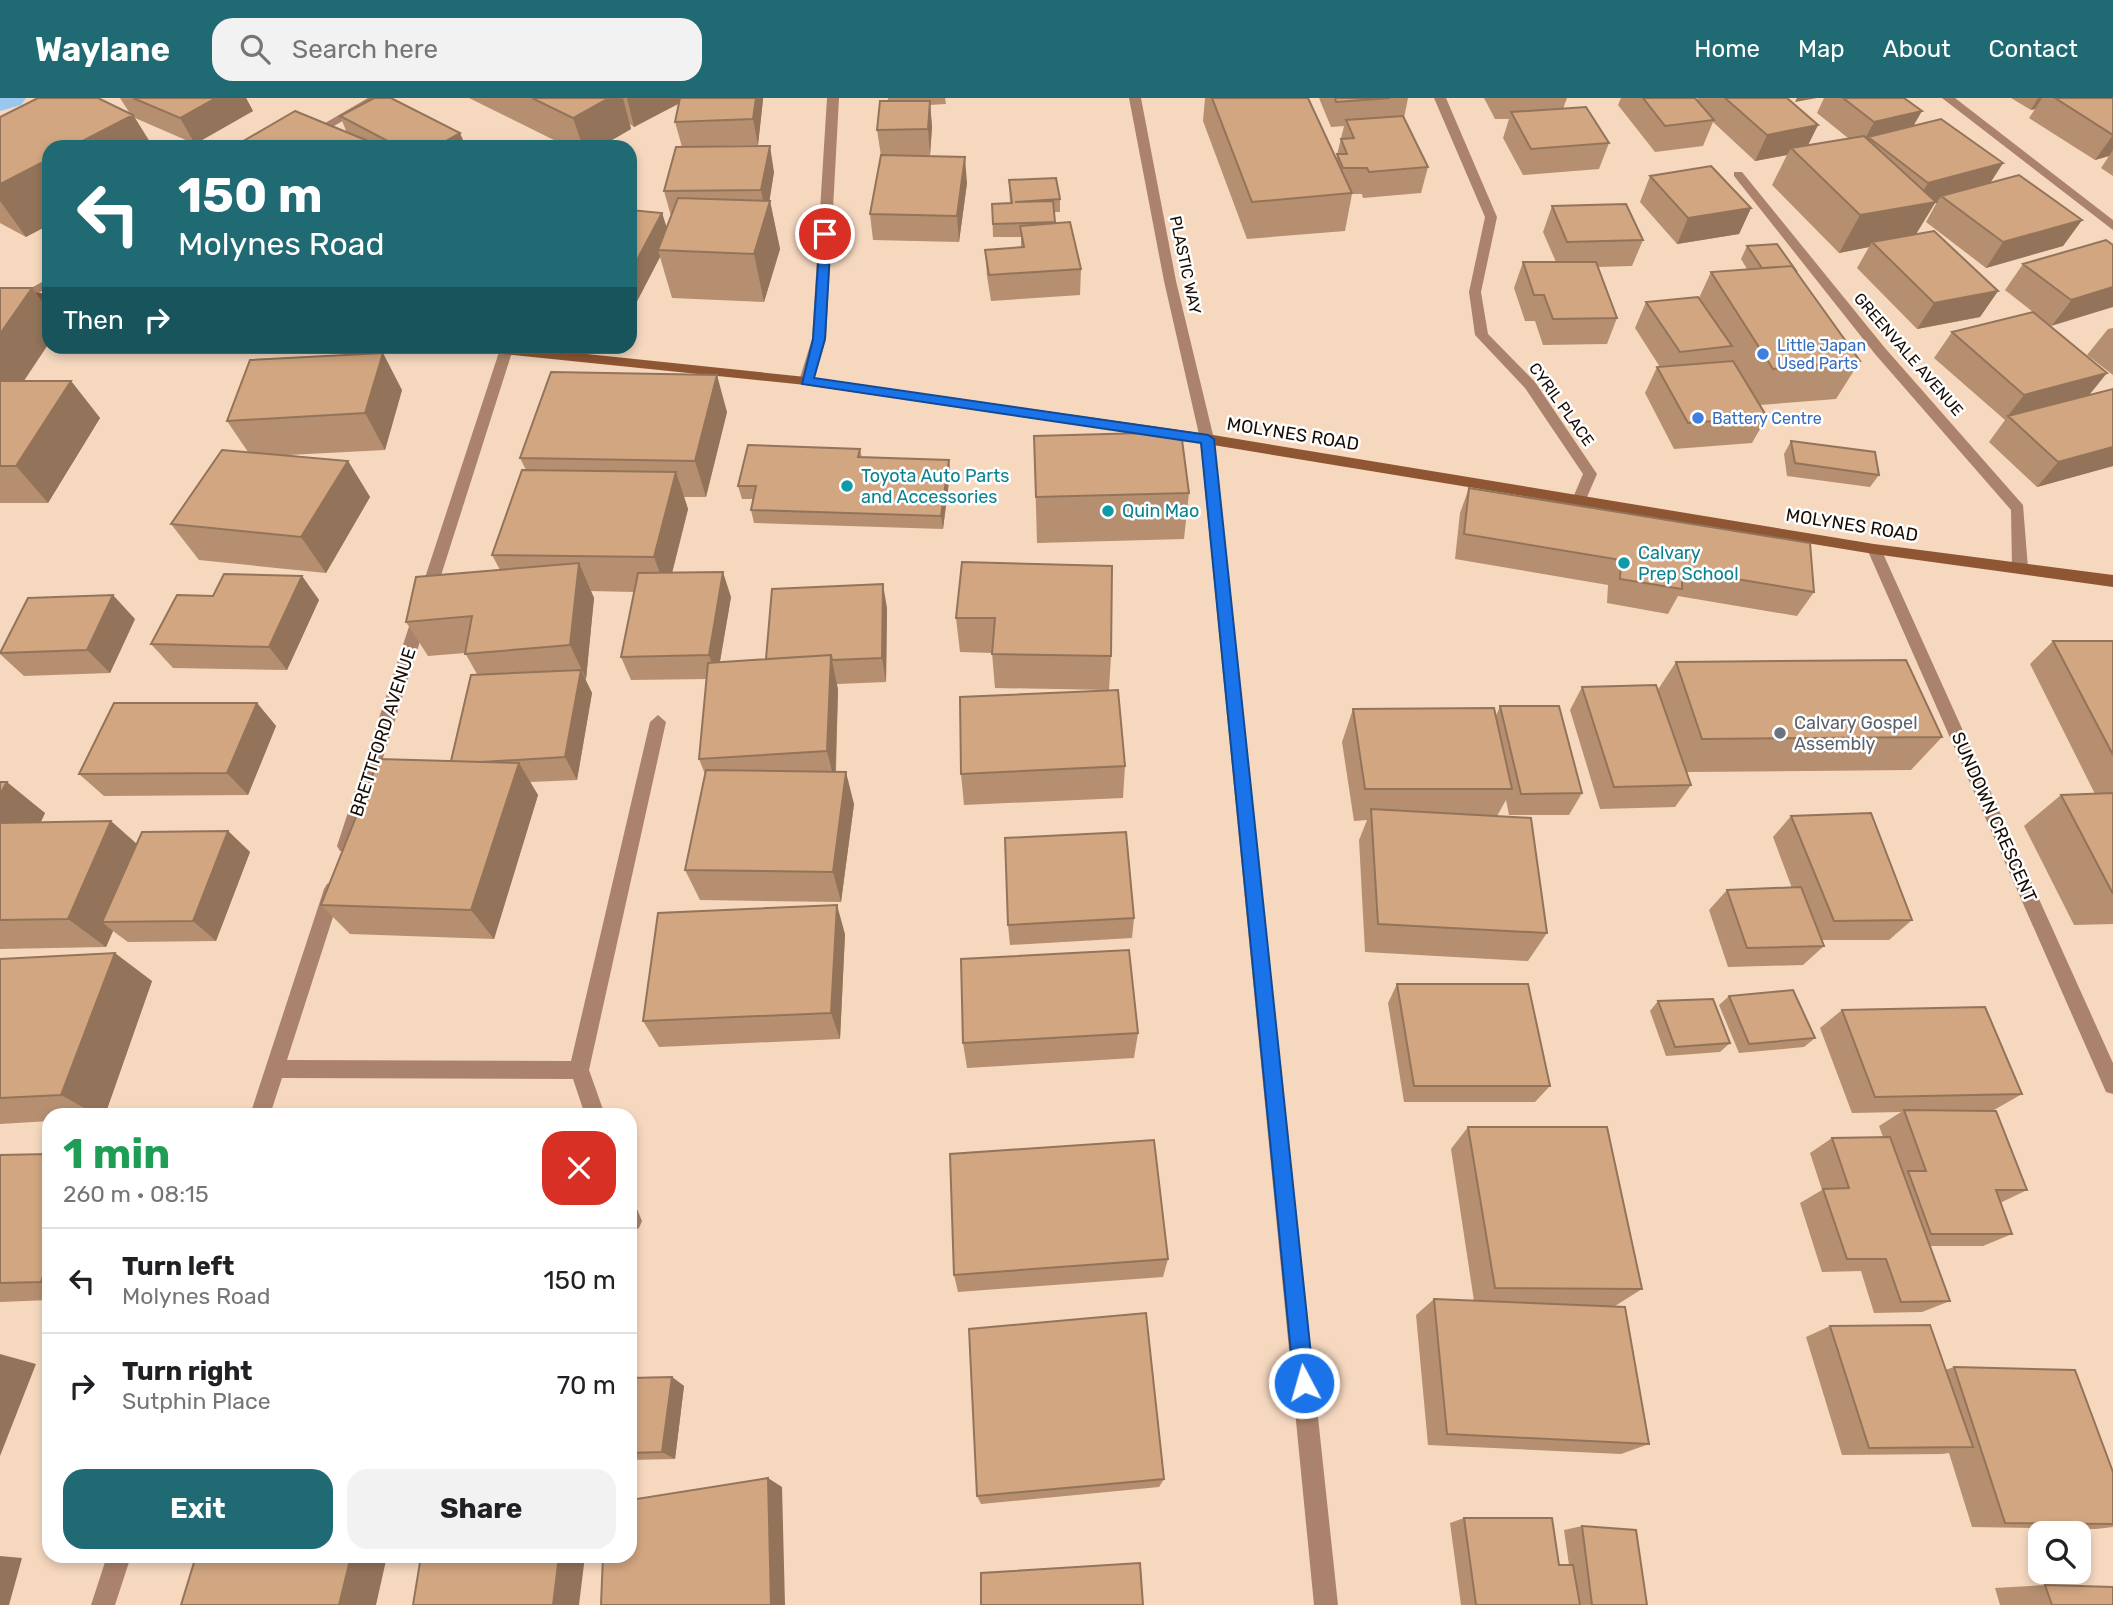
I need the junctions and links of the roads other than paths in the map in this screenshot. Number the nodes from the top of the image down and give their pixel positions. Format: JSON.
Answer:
{"nodes":[{"id":1,"x":376,"y":98,"type":"edge"},
{"id":2,"x":833,"y":98,"type":"edge"},
{"id":3,"x":1135,"y":98,"type":"edge"},
{"id":4,"x":1440,"y":98,"type":"edge"},
{"id":5,"x":1948,"y":98,"type":"edge"},
{"id":6,"x":301,"y":140,"type":"edge"},
{"id":7,"x":1738,"y":174,"type":"dead end"},
{"id":8,"x":2113,"y":226,"type":"edge"},
{"id":9,"x":42,"y":286,"type":"edge"},
{"id":10,"x":0,"y":292,"type":"edge"},
{"id":11,"x":25,"y":295,"type":"junction"},
{"id":12,"x":42,"y":297,"type":"edge"},
{"id":13,"x":504,"y":354,"type":"edge"},
{"id":14,"x":553,"y":354,"type":"edge"},
{"id":15,"x":807,"y":381,"type":"junction"},
{"id":16,"x":1208,"y":439,"type":"junction"},
{"id":17,"x":1579,"y":500,"type":"junction"},
{"id":18,"x":1874,"y":549,"type":"junction"},
{"id":19,"x":2020,"y":568,"type":"junction"},
{"id":20,"x":2113,"y":581,"type":"edge"},
{"id":21,"x":658,"y":722,"type":"dead end"},
{"id":22,"x":275,"y":1069,"type":"junction"},
{"id":23,"x":579,"y":1070,"type":"junction"},
{"id":24,"x":2113,"y":1085,"type":"edge"},
{"id":25,"x":262,"y":1108,"type":"edge"},
{"id":26,"x":593,"y":1108,"type":"edge"},
{"id":27,"x":117,"y":1563,"type":"edge"},
{"id":28,"x":103,"y":1605,"type":"edge"},
{"id":29,"x":1326,"y":1605,"type":"edge"}],
"edges":[{"from":1,"to":6,"type":"street"},
{"from":2,"to":15,"type":"street"},
{"from":3,"to":16,"type":"street","name":"PLASTIC WAY"},
{"from":4,"to":17,"type":"street","name":"CYRIL PLACE"},
{"from":5,"to":8,"type":"street"},
{"from":7,"to":19,"type":"street","name":"GREENVALE AVENUE"},
{"from":9,"to":11,"type":"street"},
{"from":10,"to":11,"type":"main road"},
{"from":11,"to":12,"type":"main road"},
{"from":13,"to":22,"type":"street","name":"BRETTFORD AVENUE"},
{"from":14,"to":15,"type":"main road","name":"MOLYNES ROAD"},
{"from":15,"to":16,"type":"main road","name":"MOLYNES ROAD"},
{"from":16,"to":17,"type":"main road","name":"MOLYNES ROAD"},
{"from":16,"to":29,"type":"street","name":"PLASTIC WAY"},
{"from":17,"to":18,"type":"main road","name":"MOLYNES ROAD"},
{"from":18,"to":19,"type":"main road","name":"MOLYNES ROAD"},
{"from":18,"to":24,"type":"street","name":"SUNDOWN CRESCENT"},
{"from":19,"to":20,"type":"main road","name":"MOLYNES ROAD"},
{"from":21,"to":23,"type":"street"},
{"from":22,"to":23,"type":"street"},
{"from":22,"to":25,"type":"street","name":"BRETTFORD AVENUE"},
{"from":23,"to":26,"type":"street"},
{"from":27,"to":28,"type":"street"}]}
